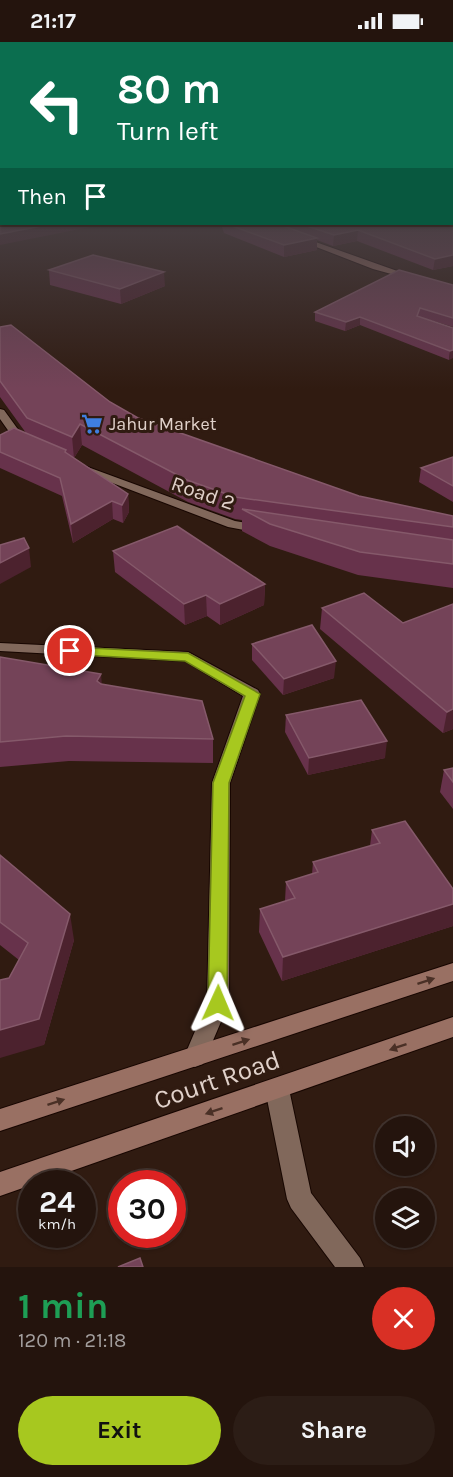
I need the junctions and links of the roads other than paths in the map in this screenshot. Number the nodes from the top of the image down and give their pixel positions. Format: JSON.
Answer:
{"nodes":[{"id":1,"x":400,"y":274,"type":"edge"},
{"id":2,"x":420,"y":280,"type":"edge"},
{"id":3,"x":0,"y":412,"type":"edge"},
{"id":4,"x":41,"y":450,"type":"edge"},
{"id":5,"x":71,"y":463,"type":"edge"},
{"id":6,"x":278,"y":531,"type":"edge"},
{"id":7,"x":0,"y":647,"type":"edge"},
{"id":8,"x":453,"y":972,"type":"edge"},
{"id":9,"x":453,"y":1027,"type":"edge"},
{"id":10,"x":195,"y":1057,"type":"junction"},
{"id":11,"x":277,"y":1089,"type":"junction"},
{"id":12,"x":0,"y":1120,"type":"edge"},
{"id":13,"x":0,"y":1184,"type":"edge"},
{"id":14,"x":351,"y":1267,"type":"edge"}],
"edges":[{"from":1,"to":2,"type":"main road"},
{"from":3,"to":4,"type":"street"},
{"from":5,"to":6,"type":"street","name":"Road 2"},
{"from":7,"to":10,"type":"street"},
{"from":10,"to":8,"type":"main road","one_way":true},
{"from":9,"to":11,"type":"main road","name":"Court Road","one_way":true},
{"from":12,"to":10,"type":"main road","one_way":true},
{"from":11,"to":13,"type":"main road","name":"Court Road","one_way":true},
{"from":11,"to":14,"type":"street"}]}
